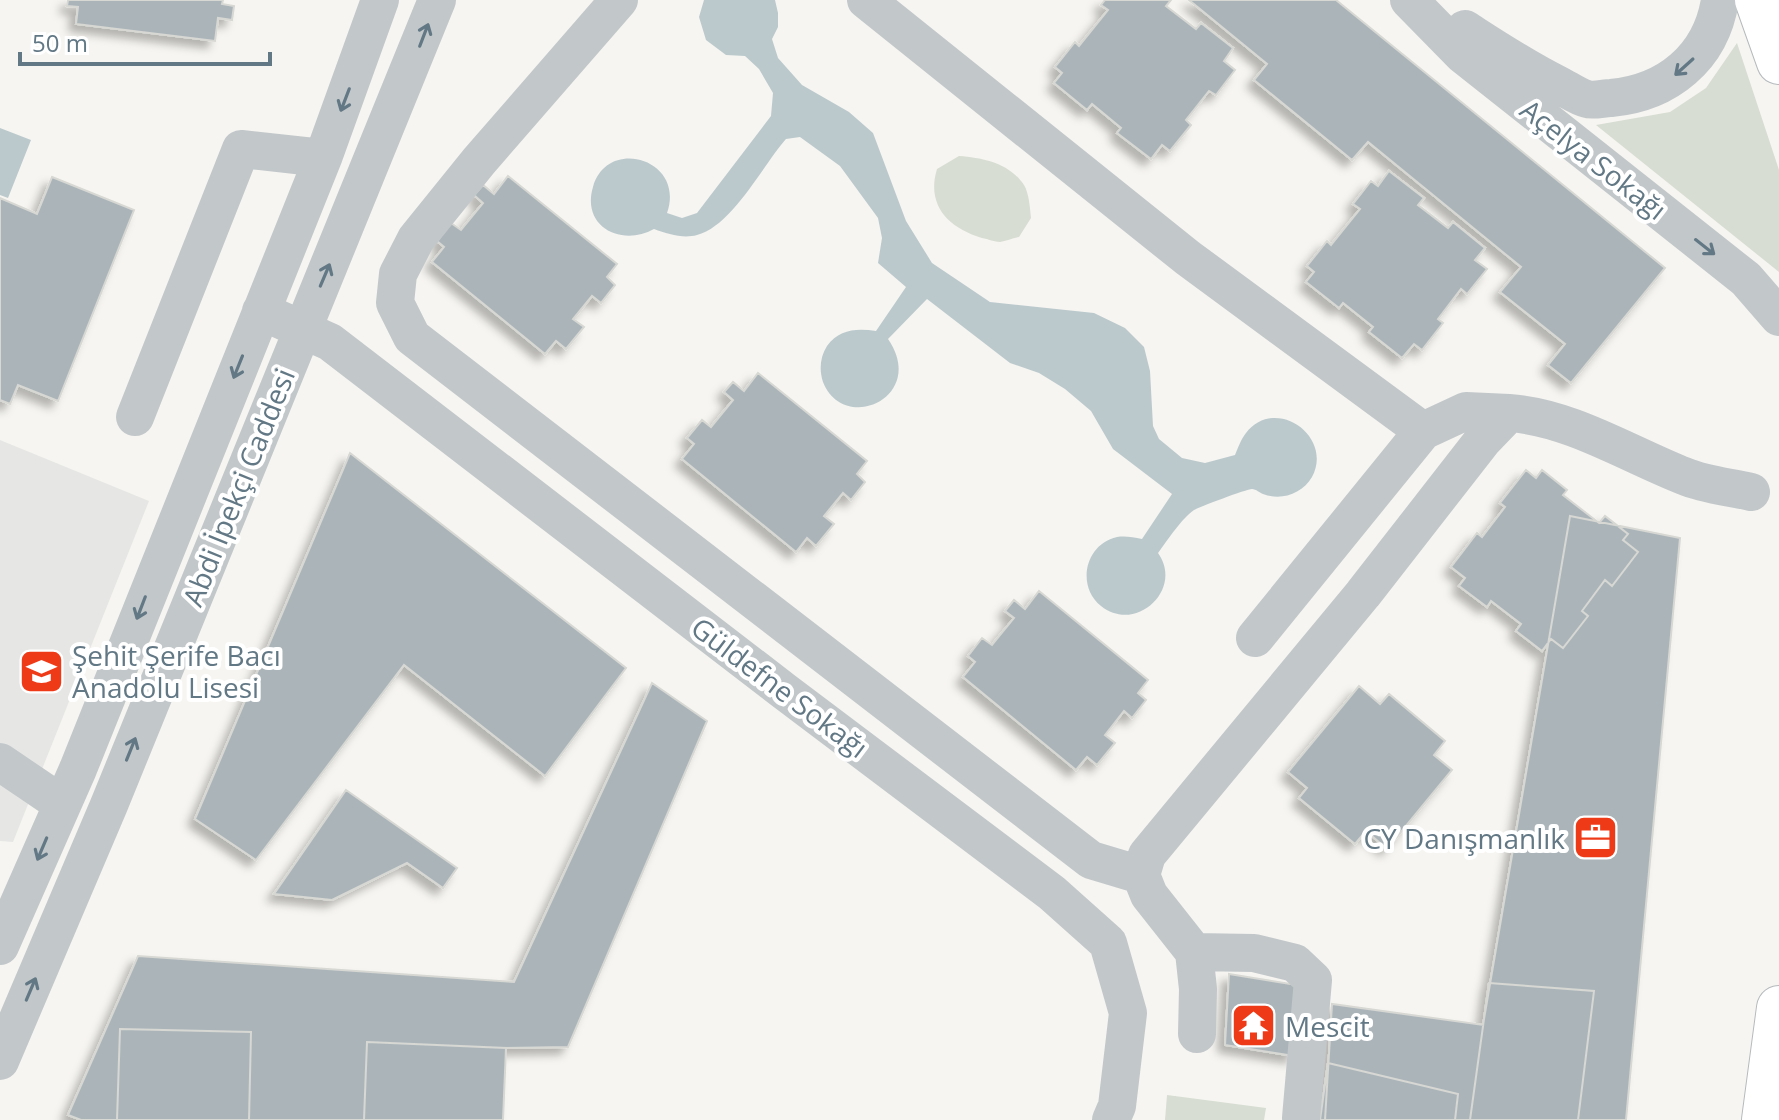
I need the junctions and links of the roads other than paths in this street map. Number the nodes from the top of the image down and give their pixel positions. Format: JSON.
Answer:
{"nodes":[{"id":1,"x":380,"y":0,"type":"edge"},
{"id":2,"x":437,"y":0,"type":"edge"},
{"id":3,"x":619,"y":0,"type":"edge"},
{"id":4,"x":866,"y":0,"type":"edge"},
{"id":5,"x":1409,"y":0,"type":"edge"},
{"id":6,"x":1421,"y":0,"type":"edge"},
{"id":7,"x":1720,"y":0,"type":"edge"},
{"id":8,"x":1757,"y":0,"type":"edge"},
{"id":9,"x":1779,"y":62,"type":"edge"},
{"id":10,"x":323,"y":158,"type":"junction"},
{"id":11,"x":261,"y":311,"type":"junction"},
{"id":12,"x":1779,"y":317,"type":"edge"},
{"id":13,"x":302,"y":329,"type":"junction"},
{"id":14,"x":1509,"y":413,"type":"junction"},
{"id":15,"x":135,"y":417,"type":"dead end"},
{"id":16,"x":1423,"y":431,"type":"junction"},
{"id":17,"x":1751,"y":492,"type":"dead end"},
{"id":18,"x":1255,"y":638,"type":"dead end"},
{"id":19,"x":0,"y":762,"type":"edge"},
{"id":20,"x":62,"y":804,"type":"junction"},
{"id":21,"x":1141,"y":875,"type":"junction"},
{"id":22,"x":0,"y":946,"type":"edge"},
{"id":23,"x":1194,"y":952,"type":"junction"},
{"id":24,"x":1779,"y":1008,"type":"edge"},
{"id":25,"x":1197,"y":1034,"type":"dead end"},
{"id":26,"x":0,"y":1061,"type":"edge"},
{"id":27,"x":1301,"y":1118,"type":"dead end"},
{"id":28,"x":1111,"y":1120,"type":"edge"},
{"id":29,"x":1764,"y":1120,"type":"edge"}],
"edges":[{"from":1,"to":10,"type":"street","name":"Abdi İpekçi Caddesi","one_way":true},
{"from":13,"to":2,"type":"street","name":"Abdi İpekçi Caddesi","one_way":true},
{"from":3,"to":21,"type":"street"},
{"from":4,"to":16,"type":"street"},
{"from":5,"to":12,"type":"street","name":"Açelya Sokağı","one_way":true},
{"from":7,"to":6,"type":"street","one_way":true},
{"from":8,"to":9,"type":"main road"},
{"from":10,"to":11,"type":"street","name":"Abdi İpekçi Caddesi"},
{"from":10,"to":15,"type":"street"},
{"from":11,"to":13,"type":"street","name":"Güldefne Sokağı"},
{"from":11,"to":20,"type":"street","name":"Abdi İpekçi Caddesi","one_way":true},
{"from":26,"to":13,"type":"street","name":"Abdi İpekçi Caddesi","one_way":true},
{"from":13,"to":28,"type":"street","name":"Güldefne Sokağı"},
{"from":14,"to":16,"type":"street"},
{"from":14,"to":17,"type":"street"},
{"from":14,"to":21,"type":"street"},
{"from":16,"to":18,"type":"street"},
{"from":19,"to":20,"type":"street"},
{"from":20,"to":22,"type":"street","name":"Abdi İpekçi Caddesi","one_way":true},
{"from":21,"to":23,"type":"street"},
{"from":23,"to":25,"type":"street"},
{"from":23,"to":27,"type":"street"},
{"from":24,"to":29,"type":"main road"}]}
